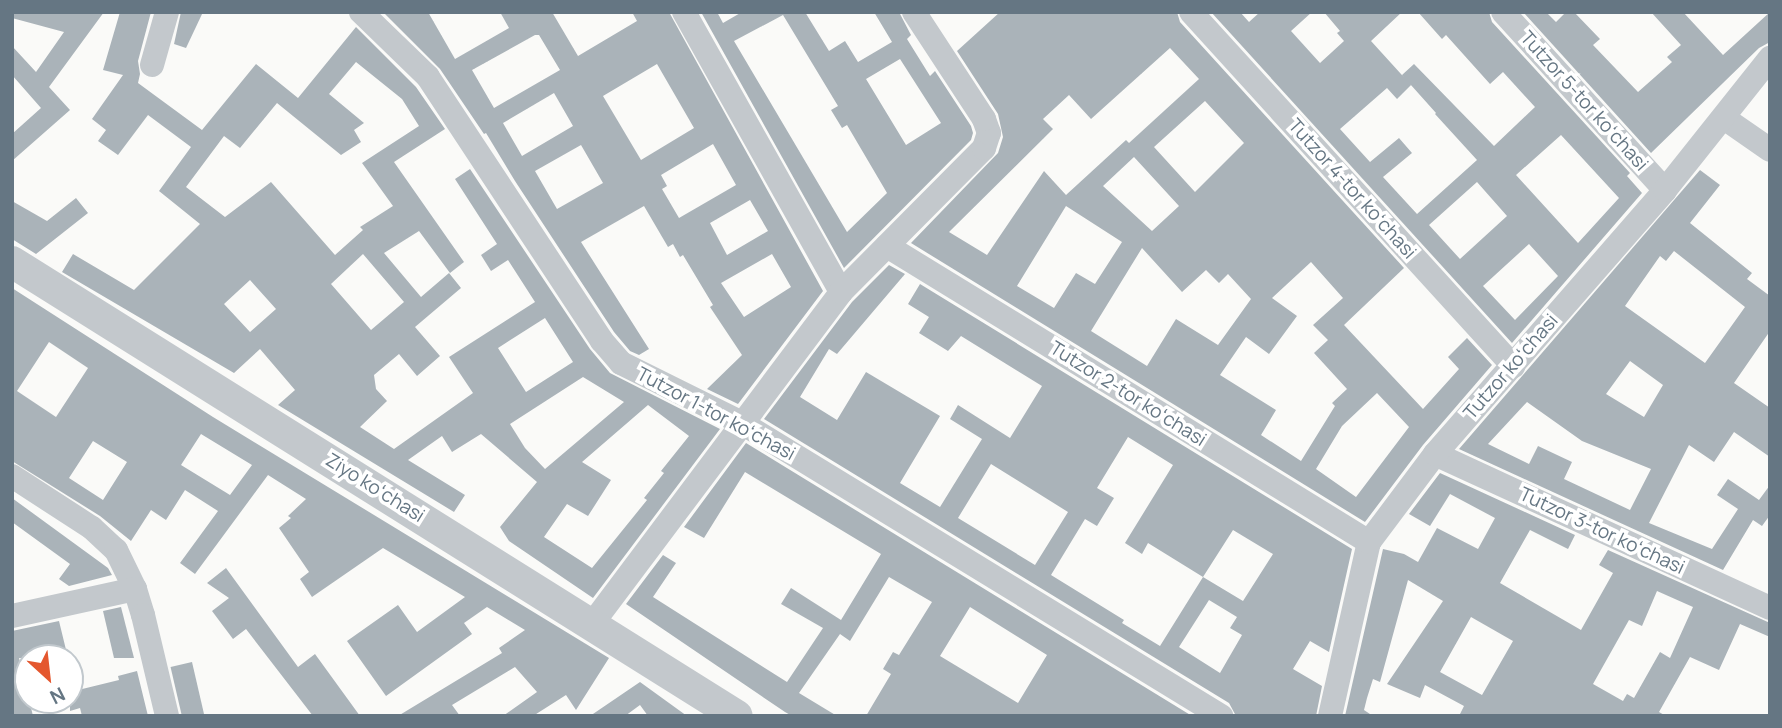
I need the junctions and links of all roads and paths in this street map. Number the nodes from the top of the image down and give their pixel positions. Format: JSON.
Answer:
{"nodes":[{"id":1,"x":167,"y":12,"type":"edge"},
{"id":2,"x":361,"y":12,"type":"edge"},
{"id":3,"x":684,"y":12,"type":"edge"},
{"id":4,"x":914,"y":12,"type":"edge"},
{"id":5,"x":1191,"y":12,"type":"edge"},
{"id":6,"x":1503,"y":12,"type":"edge"},
{"id":7,"x":1770,"y":58,"type":"edge"},
{"id":8,"x":152,"y":65,"type":"dead end"},
{"id":9,"x":1724,"y":118,"type":"junction"},
{"id":10,"x":1770,"y":150,"type":"edge"},
{"id":11,"x":1665,"y":190,"type":"junction"},
{"id":12,"x":887,"y":246,"type":"junction"},
{"id":13,"x":12,"y":262,"type":"edge"},
{"id":14,"x":841,"y":292,"type":"junction"},
{"id":15,"x":1513,"y":366,"type":"junction"},
{"id":16,"x":742,"y":423,"type":"junction"},
{"id":17,"x":1435,"y":454,"type":"junction"},
{"id":18,"x":12,"y":476,"type":"edge"},
{"id":19,"x":1369,"y":542,"type":"junction"},
{"id":20,"x":135,"y":589,"type":"junction"},
{"id":21,"x":1770,"y":608,"type":"edge"},
{"id":22,"x":12,"y":616,"type":"edge"},
{"id":23,"x":592,"y":624,"type":"junction"},
{"id":24,"x":167,"y":716,"type":"edge"},
{"id":25,"x":737,"y":716,"type":"edge"},
{"id":26,"x":1221,"y":716,"type":"edge"},
{"id":27,"x":1331,"y":716,"type":"edge"}],
"edges":[{"from":1,"to":8,"type":"street"},
{"from":2,"to":16,"type":"street","name":"Tutzor 1-tor koʻchasi"},
{"from":3,"to":14,"type":"street"},
{"from":4,"to":12,"type":"street"},
{"from":5,"to":15,"type":"street","name":"Tutzor 4-tor koʻchasi"},
{"from":6,"to":11,"type":"street","name":"Tutzor 5-tor koʻchasi"},
{"from":7,"to":9,"type":"street","name":"Tutzor koʻchasi"},
{"from":9,"to":10,"type":"street"},
{"from":9,"to":11,"type":"street","name":"Tutzor koʻchasi"},
{"from":11,"to":15,"type":"street","name":"Tutzor koʻchasi"},
{"from":12,"to":14,"type":"street"},
{"from":12,"to":19,"type":"street","name":"Tutzor 2-tor koʻchasi"},
{"from":13,"to":23,"type":"street","name":"Ziyo koʻchasi"},
{"from":14,"to":16,"type":"street"},
{"from":15,"to":17,"type":"street","name":"Tutzor koʻchasi"},
{"from":16,"to":23,"type":"street"},
{"from":16,"to":26,"type":"street","name":"Tutzor 1-tor koʻchasi"},
{"from":17,"to":19,"type":"street","name":"Tutzor koʻchasi"},
{"from":17,"to":21,"type":"street","name":"Tutzor 3-tor koʻchasi"},
{"from":18,"to":20,"type":"street"},
{"from":19,"to":27,"type":"street","name":"Tutzor koʻchasi"},
{"from":20,"to":22,"type":"street"},
{"from":20,"to":24,"type":"street"},
{"from":23,"to":25,"type":"street","name":"Ziyo koʻchasi"}]}
